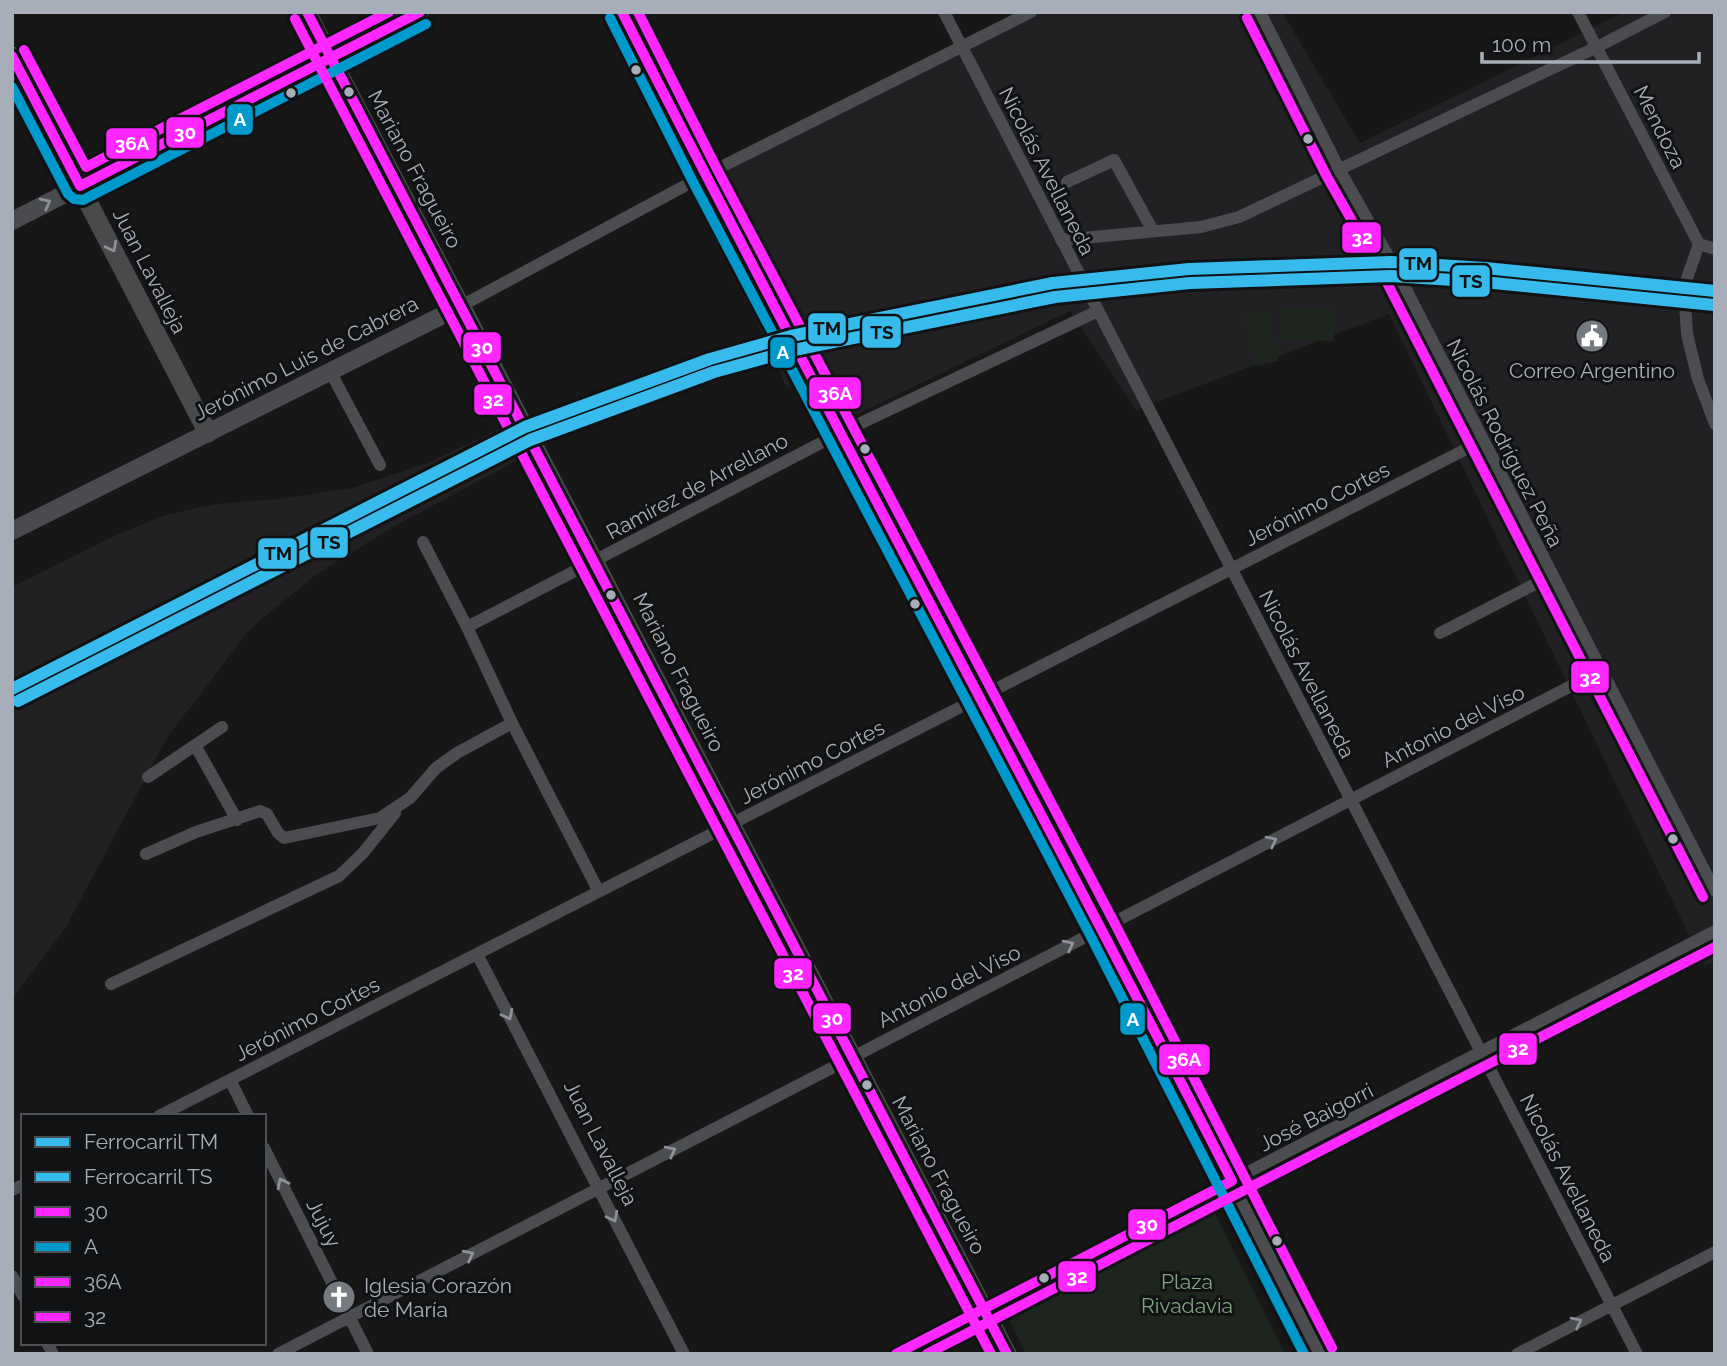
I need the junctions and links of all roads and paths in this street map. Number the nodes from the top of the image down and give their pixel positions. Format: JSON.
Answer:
{"nodes":[{"id":1,"x":307,"y":12,"type":"edge"},
{"id":2,"x":420,"y":12,"type":"edge"},
{"id":3,"x":622,"y":12,"type":"edge"},
{"id":4,"x":943,"y":12,"type":"edge"},
{"id":5,"x":1031,"y":12,"type":"edge"},
{"id":6,"x":1260,"y":12,"type":"edge"},
{"id":7,"x":1578,"y":12,"type":"edge"},
{"id":8,"x":1665,"y":12,"type":"edge"},
{"id":9,"x":1597,"y":47,"type":"junction"},
{"id":10,"x":962,"y":48,"type":"junction"},
{"id":11,"x":12,"y":56,"type":"edge"},
{"id":12,"x":331,"y":58,"type":"junction"},
{"id":13,"x":1339,"y":169,"type":"junction"},
{"id":14,"x":705,"y":175,"type":"junction"},
{"id":15,"x":1067,"y":182,"type":"dead end"},
{"id":16,"x":80,"y":186,"type":"junction"},
{"id":17,"x":12,"y":221,"type":"edge"},
{"id":18,"x":1153,"y":231,"type":"junction"},
{"id":19,"x":1061,"y":240,"type":"junction"},
{"id":20,"x":1699,"y":244,"type":"junction"},
{"id":21,"x":1715,"y":248,"type":"edge"},
{"id":22,"x":461,"y":306,"type":"junction"},
{"id":23,"x":1098,"y":311,"type":"junction"},
{"id":24,"x":330,"y":371,"type":"junction"},
{"id":25,"x":1715,"y":424,"type":"edge"},
{"id":26,"x":842,"y":432,"type":"junction"},
{"id":27,"x":208,"y":433,"type":"junction"},
{"id":28,"x":1482,"y":441,"type":"junction"},
{"id":29,"x":380,"y":465,"type":"dead end"},
{"id":30,"x":12,"y":531,"type":"edge"},
{"id":31,"x":424,"y":542,"type":"dead end"},
{"id":32,"x":595,"y":560,"type":"junction"},
{"id":33,"x":1232,"y":570,"type":"junction"},
{"id":34,"x":1551,"y":576,"type":"junction"},
{"id":35,"x":467,"y":627,"type":"junction"},
{"id":36,"x":1440,"y":634,"type":"dead end"},
{"id":37,"x":1600,"y":671,"type":"junction"},
{"id":38,"x":981,"y":697,"type":"junction"},
{"id":39,"x":512,"y":723,"type":"junction"},
{"id":40,"x":222,"y":727,"type":"dead end"},
{"id":41,"x":195,"y":745,"type":"junction"},
{"id":42,"x":148,"y":777,"type":"dead end"},
{"id":43,"x":1351,"y":800,"type":"junction"},
{"id":44,"x":399,"y":807,"type":"junction"},
{"id":45,"x":237,"y":820,"type":"junction"},
{"id":46,"x":732,"y":824,"type":"junction"},
{"id":47,"x":146,"y":853,"type":"dead end"},
{"id":48,"x":598,"y":890,"type":"junction"},
{"id":49,"x":1715,"y":891,"type":"edge"},
{"id":50,"x":1102,"y":929,"type":"junction"},
{"id":51,"x":1715,"y":931,"type":"edge"},
{"id":52,"x":477,"y":954,"type":"junction"},
{"id":53,"x":111,"y":984,"type":"dead end"},
{"id":54,"x":1482,"y":1053,"type":"junction"},
{"id":55,"x":853,"y":1057,"type":"junction"},
{"id":56,"x":230,"y":1080,"type":"junction"},
{"id":57,"x":163,"y":1114,"type":"edge"},
{"id":58,"x":247,"y":1114,"type":"edge"},
{"id":59,"x":266,"y":1152,"type":"edge"},
{"id":60,"x":1232,"y":1181,"type":"junction"},
{"id":61,"x":598,"y":1189,"type":"junction"},
{"id":62,"x":1715,"y":1252,"type":"edge"},
{"id":63,"x":12,"y":1276,"type":"edge"},
{"id":64,"x":21,"y":1292,"type":"edge"},
{"id":65,"x":1612,"y":1305,"type":"junction"},
{"id":66,"x":983,"y":1309,"type":"junction"},
{"id":67,"x":349,"y":1317,"type":"junction"},
{"id":68,"x":278,"y":1354,"type":"edge"},
{"id":69,"x":368,"y":1354,"type":"edge"},
{"id":70,"x":684,"y":1354,"type":"edge"},
{"id":71,"x":896,"y":1354,"type":"edge"},
{"id":72,"x":1007,"y":1354,"type":"edge"},
{"id":73,"x":1320,"y":1354,"type":"edge"},
{"id":74,"x":1517,"y":1354,"type":"edge"},
{"id":75,"x":1637,"y":1354,"type":"edge"}],
"edges":[{"from":1,"to":12,"type":"main road","name":"Mariano Fragueiro"},
{"from":2,"to":12,"type":"main road"},
{"from":3,"to":14,"type":"street"},
{"from":4,"to":10,"type":"street","name":"Nicolás Avellaneda"},
{"from":5,"to":10,"type":"street","name":"Jerónimo Luis de Cabrera"},
{"from":6,"to":13,"type":"street","name":"Nicolás Rodríguez Peña"},
{"from":7,"to":9,"type":"street","name":"Mendoza"},
{"from":8,"to":9,"type":"street"},
{"from":9,"to":13,"type":"street"},
{"from":9,"to":20,"type":"street","name":"Mendoza"},
{"from":10,"to":14,"type":"street","name":"Jerónimo Luis de Cabrera"},
{"from":10,"to":19,"type":"street","name":"Nicolás Avellaneda"},
{"from":11,"to":16,"type":"main road","name":"Juan Lavalleja"},
{"from":12,"to":16,"type":"main road"},
{"from":12,"to":22,"type":"main road","name":"Mariano Fragueiro"},
{"from":13,"to":18,"type":"street"},
{"from":13,"to":28,"type":"street","name":"Nicolás Rodríguez Peña"},
{"from":14,"to":22,"type":"street","name":"Jerónimo Luis de Cabrera"},
{"from":14,"to":26,"type":"street"},
{"from":15,"to":18,"type":"street"},
{"from":17,"to":16,"type":"main road","one_way":true},
{"from":16,"to":27,"type":"main road","name":"Juan Lavalleja","one_way":true},
{"from":18,"to":19,"type":"street"},
{"from":19,"to":23,"type":"street","name":"Nicolás Avellaneda"},
{"from":20,"to":21,"type":"street"},
{"from":20,"to":25,"type":"street"},
{"from":22,"to":24,"type":"main road","name":"Jerónimo Luis de Cabrera"},
{"from":22,"to":32,"type":"main road","name":"Mariano Fragueiro"},
{"from":23,"to":26,"type":"street","name":"Ramírez de Arrellano"},
{"from":23,"to":33,"type":"street","name":"Nicolás Avellaneda"},
{"from":24,"to":27,"type":"main road","name":"Jerónimo Luis de Cabrera"},
{"from":24,"to":29,"type":"street"},
{"from":26,"to":32,"type":"street","name":"Ramírez de Arrellano"},
{"from":26,"to":38,"type":"street"},
{"from":27,"to":30,"type":"main road","name":"Jerónimo Luis de Cabrera"},
{"from":28,"to":33,"type":"street","name":"Jerónimo Cortes"},
{"from":28,"to":34,"type":"street","name":"Nicolás Rodríguez Peña"},
{"from":31,"to":35,"type":"street"},
{"from":32,"to":35,"type":"street","name":"Ramírez de Arrellano"},
{"from":32,"to":46,"type":"main road","name":"Mariano Fragueiro"},
{"from":33,"to":38,"type":"street","name":"Jerónimo Cortes"},
{"from":33,"to":43,"type":"street","name":"Nicolás Avellaneda"},
{"from":34,"to":36,"type":"street"},
{"from":34,"to":37,"type":"street","name":"Nicolás Rodríguez Peña"},
{"from":35,"to":39,"type":"street"},
{"from":37,"to":43,"type":"street","name":"Antonio del Viso"},
{"from":37,"to":49,"type":"street","name":"Nicolás Rodríguez Peña"},
{"from":38,"to":46,"type":"street","name":"Jerónimo Cortes"},
{"from":38,"to":50,"type":"street"},
{"from":39,"to":44,"type":"street"},
{"from":39,"to":48,"type":"street"},
{"from":40,"to":41,"type":"street"},
{"from":41,"to":42,"type":"street"},
{"from":41,"to":45,"type":"street"},
{"from":50,"to":43,"type":"street","name":"Antonio del Viso","one_way":true},
{"from":43,"to":54,"type":"street","name":"Nicolás Avellaneda"},
{"from":44,"to":45,"type":"street"},
{"from":44,"to":53,"type":"street"},
{"from":45,"to":47,"type":"street"},
{"from":46,"to":48,"type":"street","name":"Jerónimo Cortes"},
{"from":46,"to":55,"type":"main road","name":"Mariano Fragueiro"},
{"from":48,"to":52,"type":"street","name":"Jerónimo Cortes"},
{"from":55,"to":50,"type":"street","name":"Antonio del Viso","one_way":true},
{"from":50,"to":60,"type":"street"},
{"from":51,"to":54,"type":"street","name":"José Baigorri"},
{"from":52,"to":56,"type":"street","name":"Jerónimo Cortes"},
{"from":52,"to":61,"type":"street","name":"Juan Lavalleja","one_way":true},
{"from":54,"to":60,"type":"street","name":"José Baigorri"},
{"from":54,"to":65,"type":"street","name":"Nicolás Avellaneda"},
{"from":61,"to":55,"type":"street","name":"Antonio del Viso","one_way":true},
{"from":55,"to":66,"type":"main road","name":"Mariano Fragueiro"},
{"from":56,"to":57,"type":"street","name":"Jerónimo Cortes"},
{"from":56,"to":58,"type":"street"},
{"from":67,"to":59,"type":"street","name":"Jujuy","one_way":true},
{"from":60,"to":66,"type":"street","name":"José Baigorri"},
{"from":60,"to":73,"type":"street"},
{"from":67,"to":61,"type":"street","name":"Antonio del Viso","one_way":true},
{"from":61,"to":70,"type":"street","name":"Juan Lavalleja","one_way":true},
{"from":62,"to":65,"type":"street"},
{"from":63,"to":64,"type":"street"},
{"from":74,"to":65,"type":"street","one_way":true},
{"from":65,"to":75,"type":"street","name":"Nicolás Avellaneda"},
{"from":66,"to":71,"type":"street","name":"José Baigorri"},
{"from":66,"to":72,"type":"main road","name":"Mariano Fragueiro"},
{"from":67,"to":68,"type":"street","name":"Antonio del Viso"},
{"from":67,"to":69,"type":"street","name":"Jujuy"}]}
